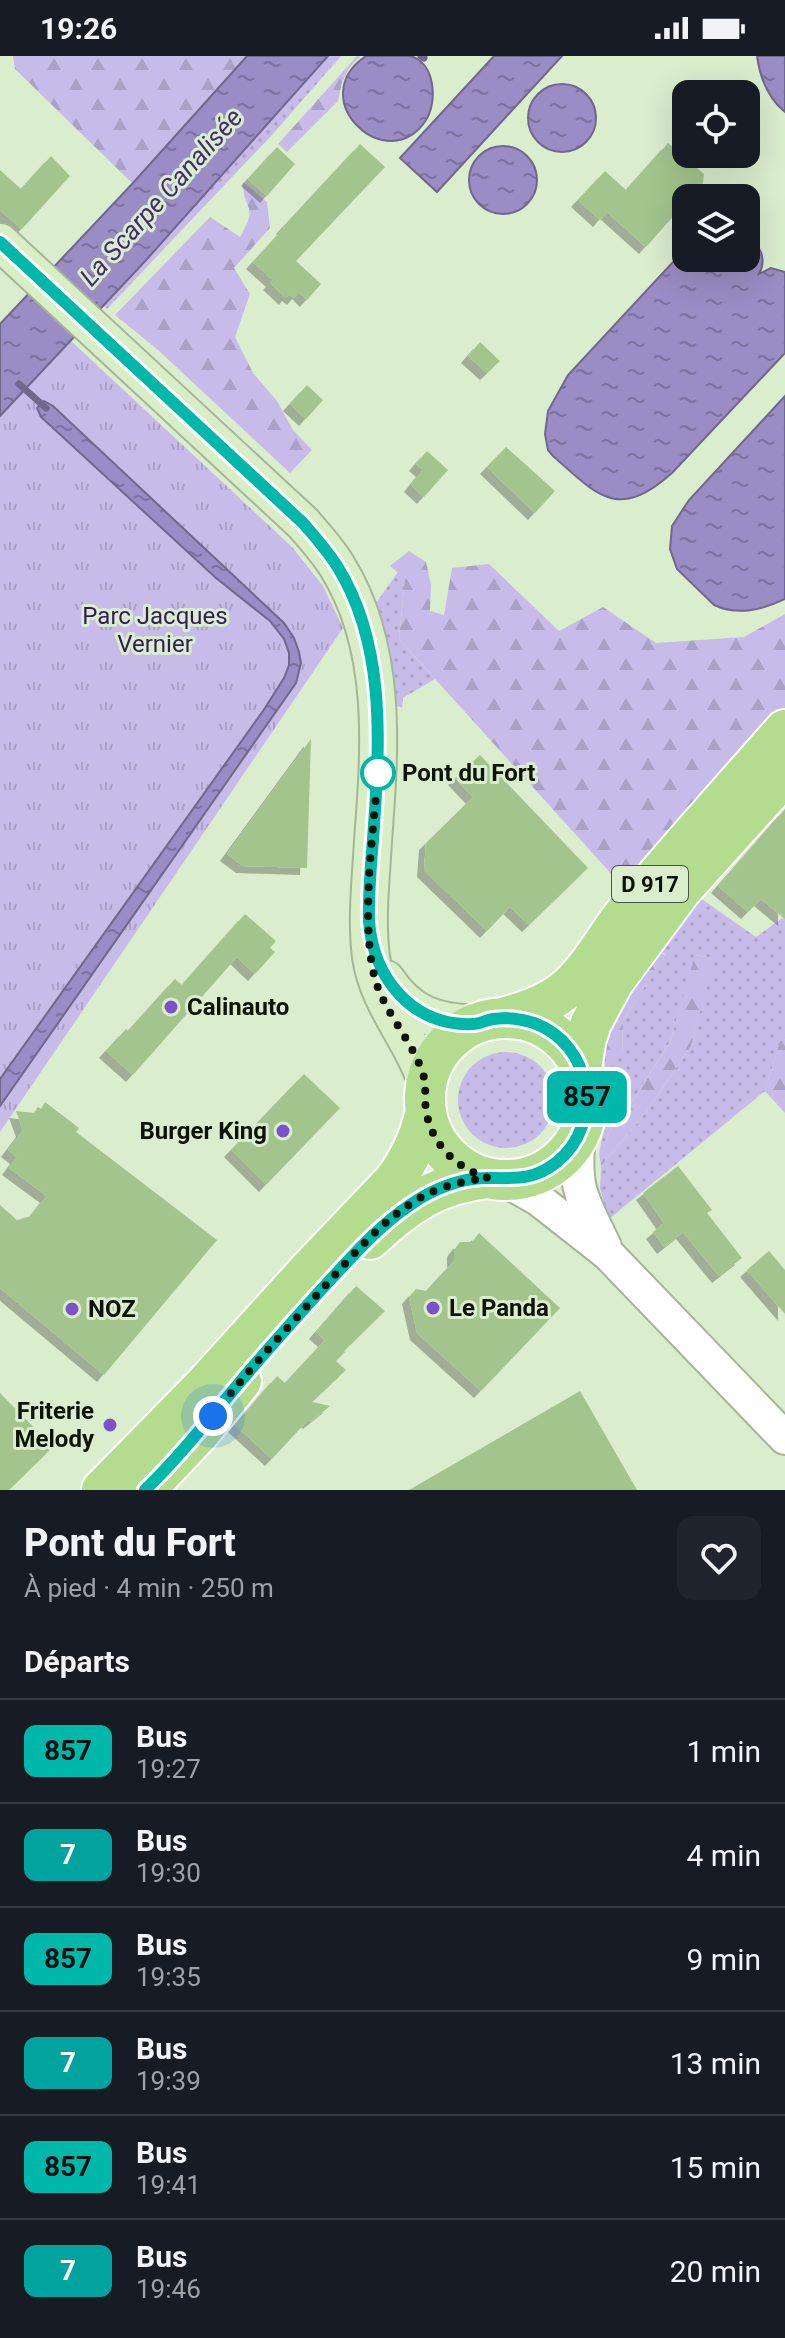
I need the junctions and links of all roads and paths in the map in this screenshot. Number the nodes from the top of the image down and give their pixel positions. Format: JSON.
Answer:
{"nodes":[{"id":1,"x":2,"y":244,"type":"edge"},
{"id":2,"x":785,"y":730,"type":"edge"},
{"id":3,"x":785,"y":775,"type":"edge"},
{"id":4,"x":370,"y":926,"type":"junction"},
{"id":5,"x":490,"y":1021,"type":"junction"},
{"id":6,"x":581,"y":1068,"type":"junction"},
{"id":7,"x":426,"y":1098,"type":"junction"},
{"id":8,"x":579,"y":1135,"type":"junction"},
{"id":9,"x":496,"y":1179,"type":"junction"},
{"id":10,"x":608,"y":1254,"type":"junction"},
{"id":11,"x":785,"y":1438,"type":"edge"},
{"id":12,"x":102,"y":1490,"type":"edge"},
{"id":13,"x":145,"y":1490,"type":"edge"}],
"edges":[{"from":1,"to":4,"type":"main road"},
{"from":2,"to":5,"type":"main road","number":"D 917"},
{"from":3,"to":6,"type":"main road","number":"D 917"},
{"from":4,"to":5,"type":"main road"},
{"from":4,"to":7,"type":"main road"},
{"from":5,"to":6,"type":"main road"},
{"from":5,"to":7,"type":"main road"},
{"from":6,"to":8,"type":"main road"},
{"from":7,"to":9,"type":"main road"},
{"from":7,"to":12,"type":"main road"},
{"from":8,"to":9,"type":"main road"},
{"from":8,"to":10,"type":"street"},
{"from":9,"to":10,"type":"street"},
{"from":9,"to":13,"type":"main road"},
{"from":10,"to":11,"type":"street"}]}
